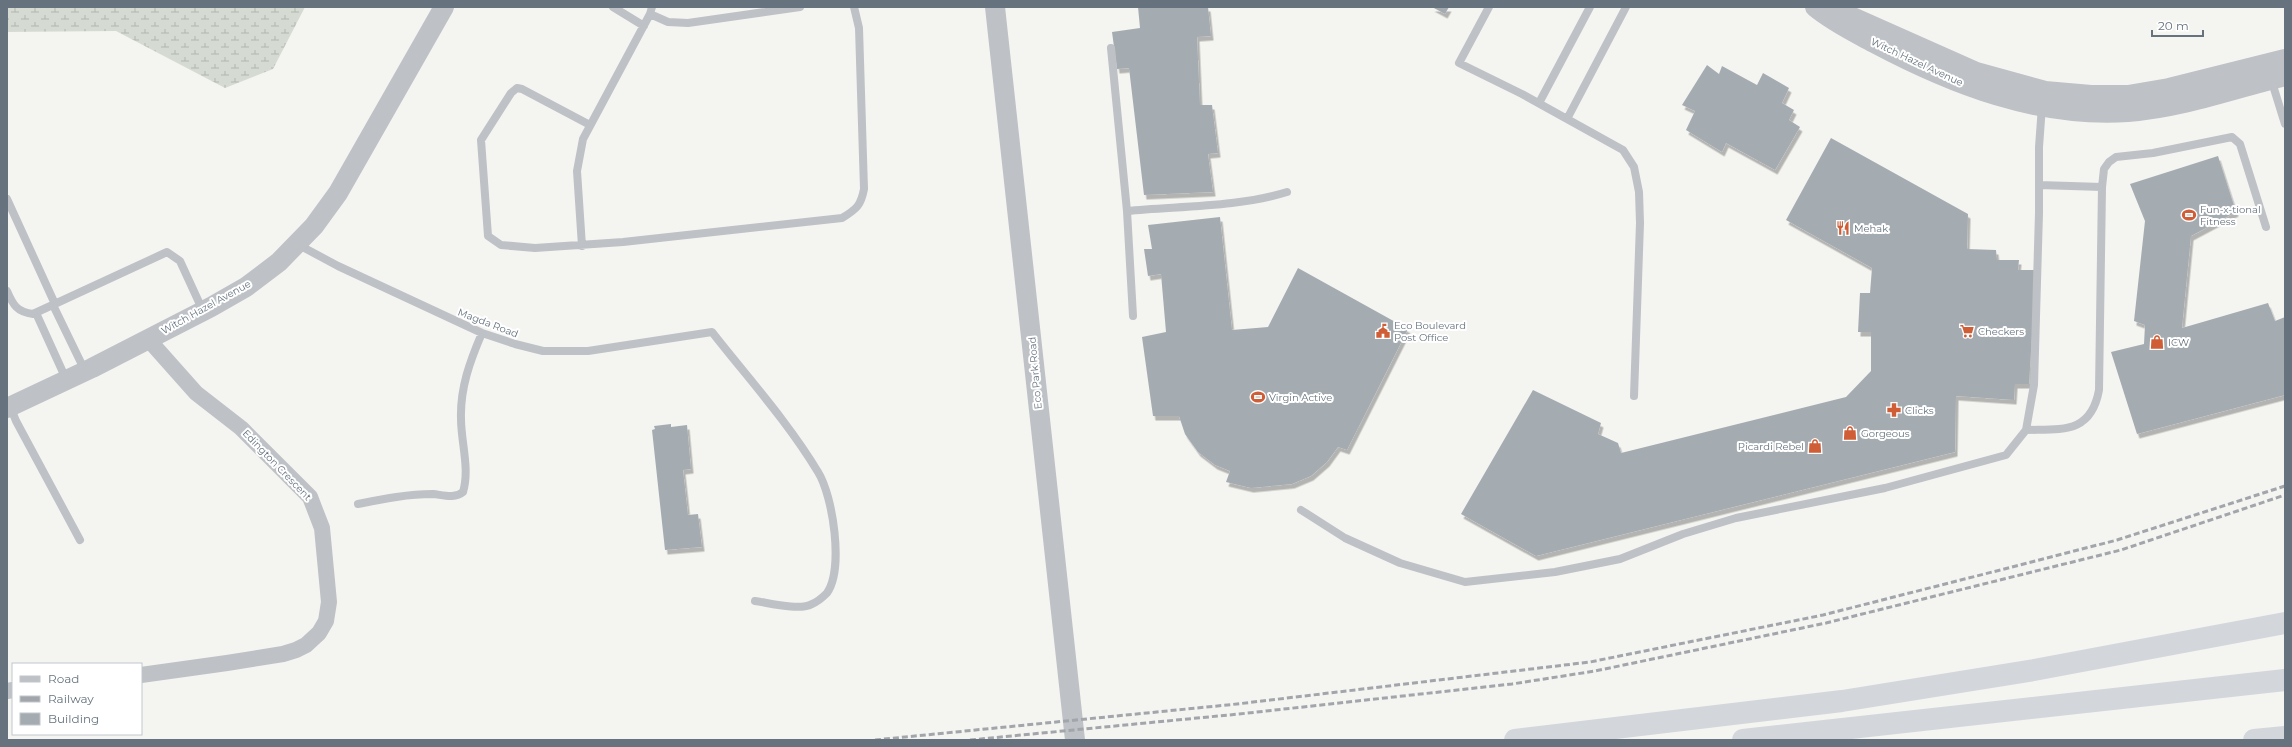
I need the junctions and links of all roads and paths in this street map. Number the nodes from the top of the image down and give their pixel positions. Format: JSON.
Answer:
{"nodes":[{"id":1,"x":444,"y":7,"type":"edge"},
{"id":2,"x":613,"y":7,"type":"edge"},
{"id":3,"x":800,"y":7,"type":"edge"},
{"id":4,"x":854,"y":7,"type":"edge"},
{"id":5,"x":995,"y":7,"type":"edge"},
{"id":6,"x":1489,"y":7,"type":"edge"},
{"id":7,"x":1590,"y":7,"type":"edge"},
{"id":8,"x":1626,"y":7,"type":"edge"},
{"id":9,"x":1815,"y":7,"type":"edge"},
{"id":10,"x":1830,"y":7,"type":"edge"},
{"id":11,"x":651,"y":11,"type":"edge"},
{"id":12,"x":644,"y":26,"type":"junction"},
{"id":13,"x":1111,"y":48,"type":"dead end"},
{"id":14,"x":2285,"y":59,"type":"edge"},
{"id":15,"x":2274,"y":73,"type":"edge"},
{"id":16,"x":2043,"y":100,"type":"junction"},
{"id":17,"x":1539,"y":103,"type":"junction"},
{"id":18,"x":1567,"y":119,"type":"junction"},
{"id":19,"x":2285,"y":122,"type":"edge"},
{"id":20,"x":590,"y":125,"type":"junction"},
{"id":21,"x":2039,"y":184,"type":"junction"},
{"id":22,"x":2102,"y":187,"type":"junction"},
{"id":23,"x":1287,"y":192,"type":"dead end"},
{"id":24,"x":7,"y":199,"type":"edge"},
{"id":25,"x":1127,"y":211,"type":"junction"},
{"id":26,"x":2266,"y":227,"type":"dead end"},
{"id":27,"x":297,"y":244,"type":"junction"},
{"id":28,"x":582,"y":246,"type":"junction"},
{"id":29,"x":7,"y":291,"type":"edge"},
{"id":30,"x":54,"y":305,"type":"junction"},
{"id":31,"x":202,"y":311,"type":"junction"},
{"id":32,"x":36,"y":313,"type":"junction"},
{"id":33,"x":1133,"y":316,"type":"dead end"},
{"id":34,"x":482,"y":333,"type":"junction"},
{"id":35,"x":148,"y":339,"type":"junction"},
{"id":36,"x":85,"y":372,"type":"junction"},
{"id":37,"x":66,"y":380,"type":"junction"},
{"id":38,"x":1634,"y":396,"type":"dead end"},
{"id":39,"x":9,"y":407,"type":"edge"},
{"id":40,"x":2026,"y":430,"type":"junction"},
{"id":41,"x":358,"y":504,"type":"dead end"},
{"id":42,"x":1301,"y":510,"type":"dead end"},
{"id":43,"x":80,"y":540,"type":"dead end"},
{"id":44,"x":755,"y":601,"type":"dead end"},
{"id":45,"x":2285,"y":623,"type":"edge"},
{"id":46,"x":142,"y":675,"type":"edge"},
{"id":47,"x":2285,"y":680,"type":"edge"},
{"id":48,"x":2285,"y":737,"type":"edge"},
{"id":49,"x":1075,"y":740,"type":"edge"},
{"id":50,"x":1515,"y":740,"type":"edge"},
{"id":51,"x":1744,"y":740,"type":"edge"},
{"id":52,"x":2254,"y":740,"type":"edge"}],
"edges":[{"from":1,"to":27,"type":"street","name":"Witch Hazel Avenue"},
{"from":2,"to":12,"type":"lane"},
{"from":3,"to":11,"type":"lane"},
{"from":4,"to":28,"type":"lane"},
{"from":5,"to":49,"type":"street","name":"Eco Park Road"},
{"from":6,"to":17,"type":"lane"},
{"from":7,"to":17,"type":"lane"},
{"from":8,"to":18,"type":"lane"},
{"from":9,"to":16,"type":"street","name":"Witch Hazel Avenue"},
{"from":10,"to":16,"type":"street","name":"Witch Hazel Avenue"},
{"from":11,"to":12,"type":"lane"},
{"from":12,"to":20,"type":"lane"},
{"from":13,"to":25,"type":"lane"},
{"from":14,"to":15,"type":"street","name":"Witch Hazel Avenue"},
{"from":15,"to":16,"type":"street","name":"Witch Hazel Avenue"},
{"from":15,"to":19,"type":"lane"},
{"from":16,"to":21,"type":"lane"},
{"from":17,"to":18,"type":"lane"},
{"from":18,"to":38,"type":"lane"},
{"from":20,"to":28,"type":"lane"},
{"from":20,"to":28,"type":"lane"},
{"from":21,"to":22,"type":"lane"},
{"from":21,"to":40,"type":"lane"},
{"from":22,"to":26,"type":"lane"},
{"from":22,"to":40,"type":"lane"},
{"from":23,"to":25,"type":"lane"},
{"from":24,"to":30,"type":"lane"},
{"from":25,"to":33,"type":"lane"},
{"from":27,"to":31,"type":"street","name":"Witch Hazel Avenue"},
{"from":27,"to":34,"type":"lane","name":"Magda Road"},
{"from":29,"to":32,"type":"lane"},
{"from":30,"to":31,"type":"lane"},
{"from":30,"to":32,"type":"lane"},
{"from":30,"to":36,"type":"lane"},
{"from":31,"to":35,"type":"street","name":"Witch Hazel Avenue"},
{"from":32,"to":37,"type":"lane"},
{"from":34,"to":41,"type":"lane"},
{"from":34,"to":44,"type":"lane","name":"Magda Road"},
{"from":35,"to":36,"type":"street","name":"Witch Hazel Avenue"},
{"from":35,"to":46,"type":"street","name":"Edington Crescent"},
{"from":36,"to":37,"type":"street","name":"Witch Hazel Avenue"},
{"from":37,"to":39,"type":"street","name":"Witch Hazel Avenue"},
{"from":39,"to":43,"type":"lane"},
{"from":40,"to":42,"type":"lane"},
{"from":45,"to":50,"type":"highway"},
{"from":47,"to":51,"type":"highway"},
{"from":48,"to":52,"type":"highway"}]}
